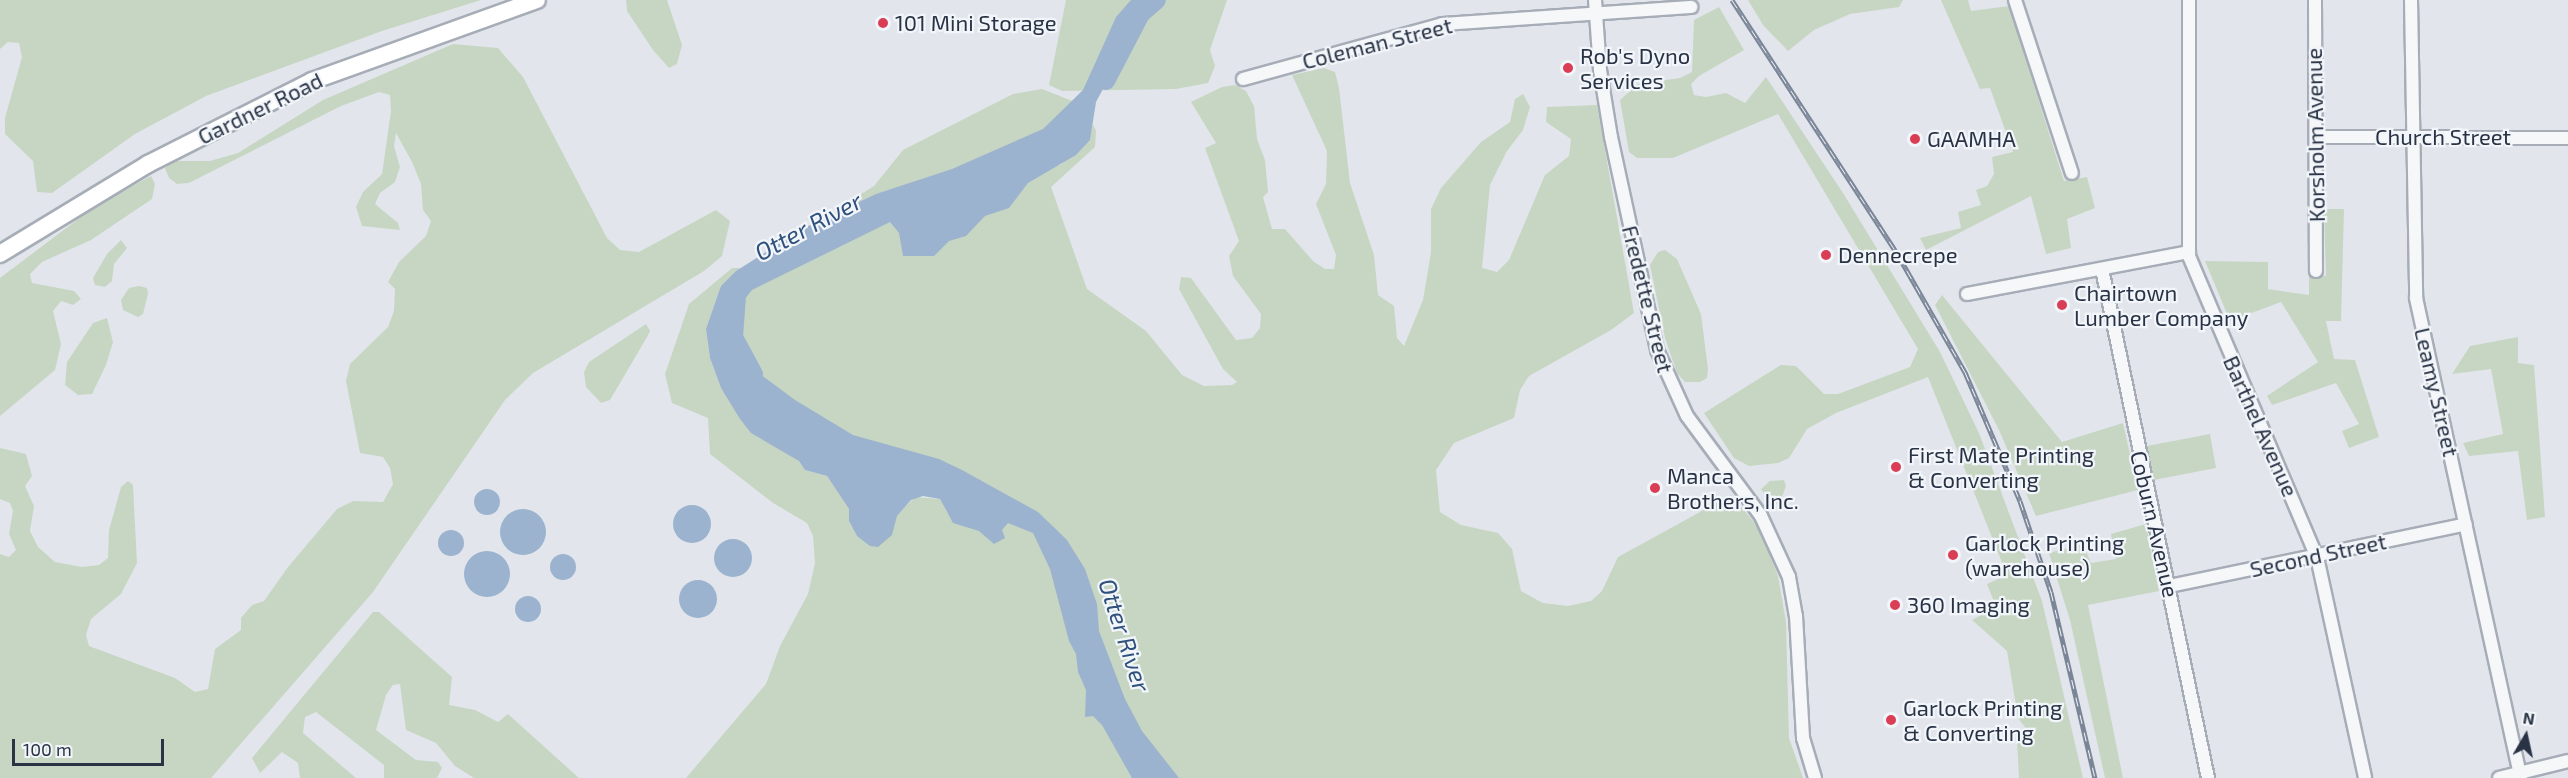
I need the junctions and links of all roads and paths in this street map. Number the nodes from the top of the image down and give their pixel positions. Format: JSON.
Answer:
{"nodes":[{"id":1,"x":537,"y":0,"type":"edge"},
{"id":2,"x":2015,"y":0,"type":"edge"},
{"id":3,"x":2189,"y":0,"type":"edge"},
{"id":4,"x":2315,"y":0,"type":"edge"},
{"id":5,"x":2411,"y":0,"type":"edge"},
{"id":6,"x":1595,"y":6,"type":"edge"},
{"id":7,"x":1691,"y":8,"type":"dead end"},
{"id":8,"x":1244,"y":79,"type":"dead end"},
{"id":9,"x":2318,"y":137,"type":"junction"},
{"id":10,"x":2415,"y":137,"type":"junction"},
{"id":11,"x":2568,"y":138,"type":"edge"},
{"id":12,"x":2072,"y":173,"type":"dead end"},
{"id":13,"x":2188,"y":252,"type":"junction"},
{"id":14,"x":0,"y":254,"type":"edge"},
{"id":15,"x":2102,"y":270,"type":"junction"},
{"id":16,"x":2316,"y":271,"type":"dead end"},
{"id":17,"x":1967,"y":294,"type":"dead end"},
{"id":18,"x":2466,"y":524,"type":"junction"},
{"id":19,"x":2317,"y":557,"type":"junction"},
{"id":20,"x":2170,"y":586,"type":"junction"},
{"id":21,"x":2568,"y":762,"type":"edge"},
{"id":22,"x":2520,"y":776,"type":"edge"},
{"id":23,"x":1815,"y":778,"type":"edge"},
{"id":24,"x":2208,"y":778,"type":"edge"},
{"id":25,"x":2365,"y":778,"type":"edge"},
{"id":26,"x":2499,"y":778,"type":"edge"}],
"edges":[{"from":1,"to":14,"type":"main road","name":"Gardner Road"},
{"from":2,"to":12,"type":"street"},
{"from":3,"to":13,"type":"street","name":"Barthel Avenue"},
{"from":4,"to":9,"type":"street","name":"Korsholm Avenue"},
{"from":5,"to":10,"type":"street","name":"Leamy Street"},
{"from":6,"to":7,"type":"street","name":"Coleman Street"},
{"from":6,"to":8,"type":"street","name":"Coleman Street"},
{"from":6,"to":23,"type":"street","name":"Fredette Street"},
{"from":9,"to":10,"type":"street","name":"Church Street"},
{"from":9,"to":16,"type":"street","name":"Korsholm Avenue"},
{"from":10,"to":11,"type":"street","name":"Church Street"},
{"from":10,"to":18,"type":"street","name":"Leamy Street"},
{"from":13,"to":15,"type":"street"},
{"from":13,"to":19,"type":"street","name":"Barthel Avenue"},
{"from":15,"to":17,"type":"street"},
{"from":15,"to":20,"type":"street","name":"Coburn Avenue"},
{"from":18,"to":19,"type":"street","name":"Second Street"},
{"from":18,"to":22,"type":"street","name":"Leamy Street"},
{"from":19,"to":20,"type":"street","name":"Second Street"},
{"from":19,"to":25,"type":"street","name":"Barthel Avenue"},
{"from":20,"to":24,"type":"street","name":"Coburn Avenue"},
{"from":21,"to":22,"type":"street"},
{"from":22,"to":26,"type":"street"}]}
